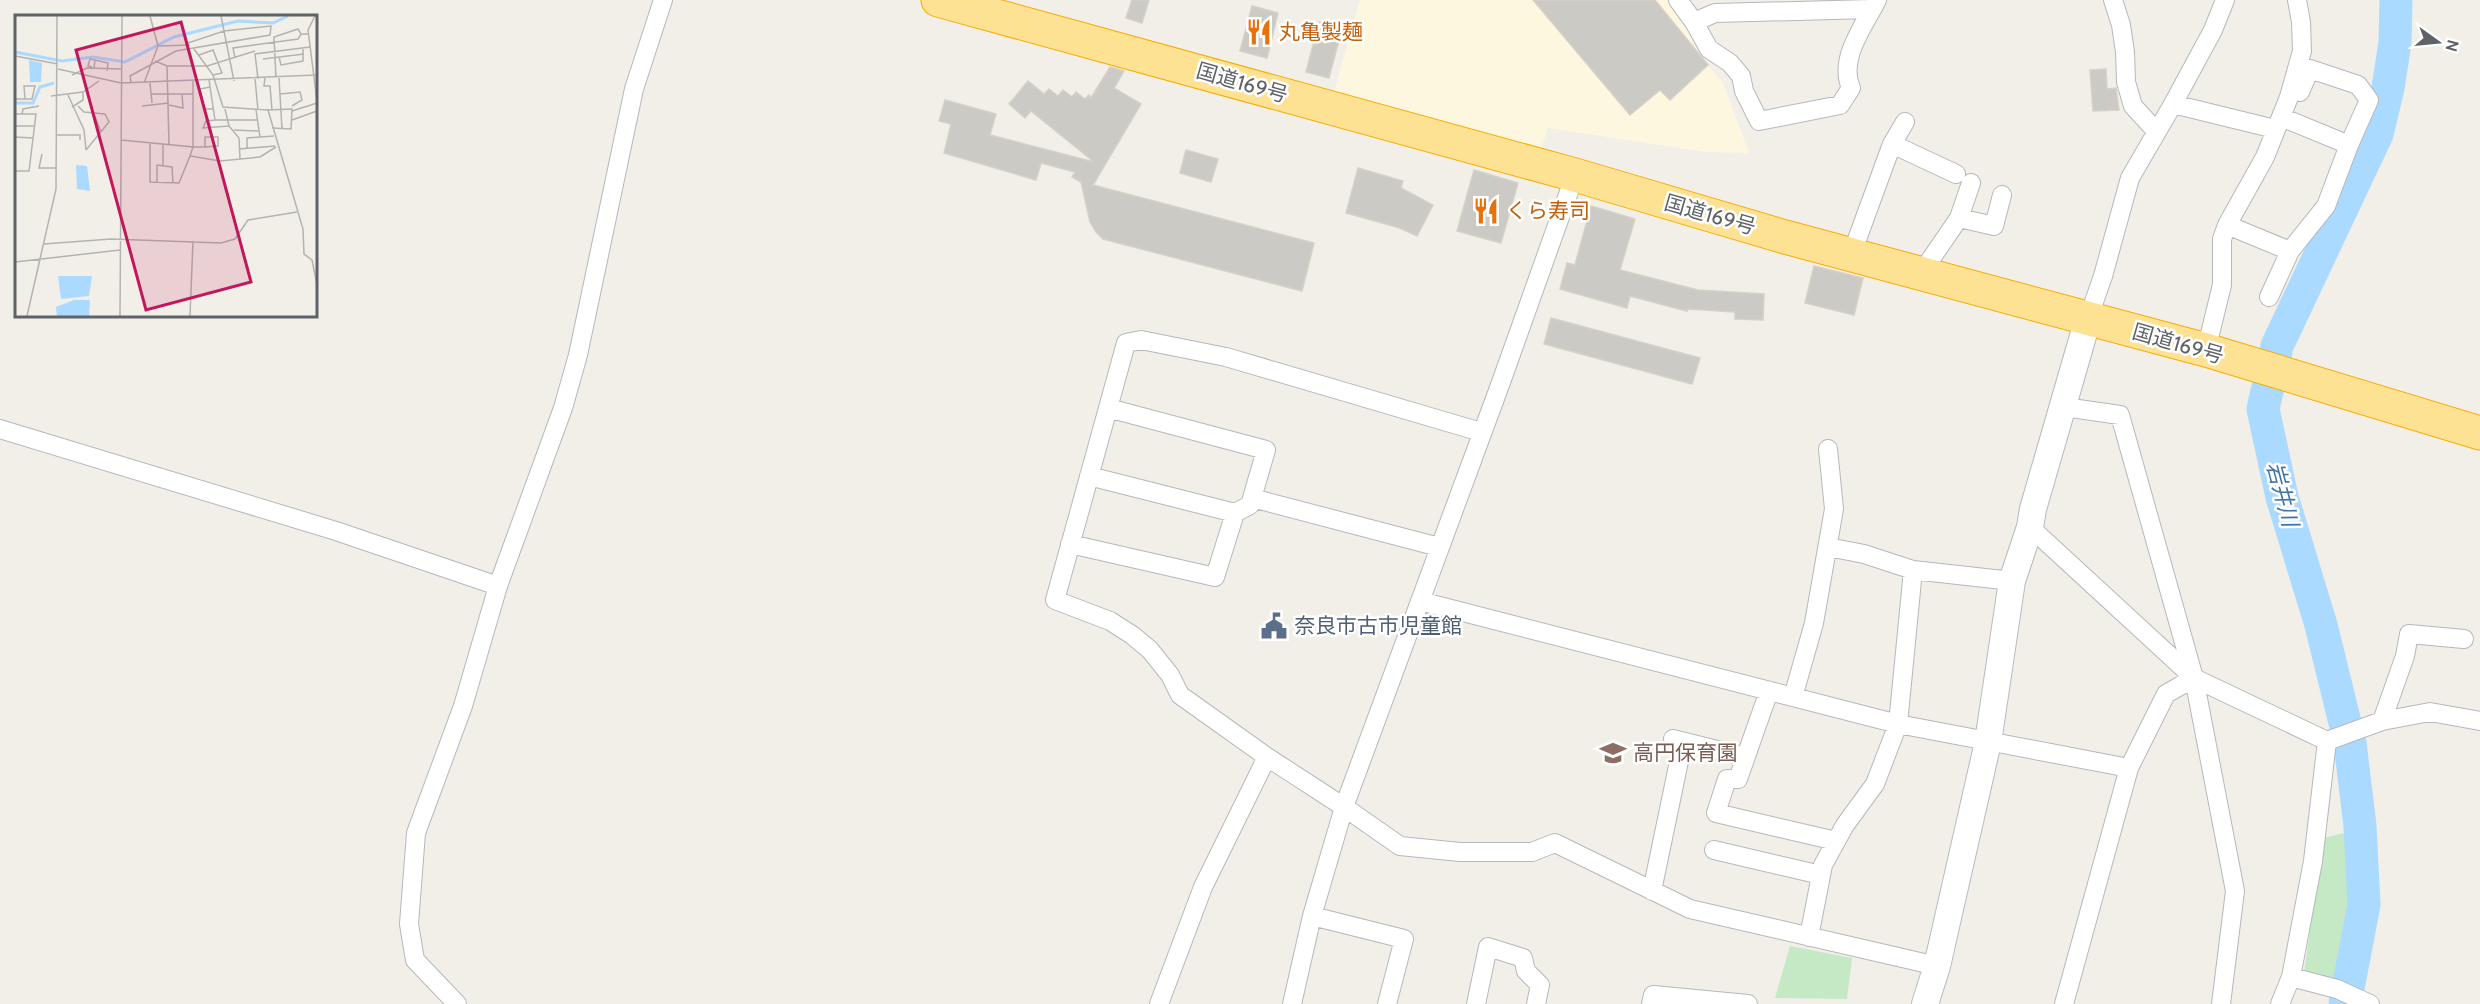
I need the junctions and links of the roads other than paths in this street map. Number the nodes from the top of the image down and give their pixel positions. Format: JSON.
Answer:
{"nodes":[{"id":1,"x":663,"y":0,"type":"edge"},
{"id":2,"x":938,"y":0,"type":"edge"},
{"id":3,"x":1678,"y":0,"type":"edge"},
{"id":4,"x":2113,"y":0,"type":"edge"},
{"id":5,"x":2225,"y":0,"type":"edge"},
{"id":6,"x":2296,"y":0,"type":"edge"},
{"id":7,"x":1875,"y":4,"type":"edge"},
{"id":8,"x":1694,"y":22,"type":"junction"},
{"id":9,"x":2289,"y":97,"type":"junction"},
{"id":10,"x":2173,"y":104,"type":"junction"},
{"id":11,"x":1905,"y":122,"type":"dead end"},
{"id":12,"x":2278,"y":123,"type":"junction"},
{"id":13,"x":2156,"y":130,"type":"junction"},
{"id":14,"x":1892,"y":144,"type":"junction"},
{"id":15,"x":2349,"y":145,"type":"junction"},
{"id":16,"x":1575,"y":175,"type":"junction"},
{"id":17,"x":2002,"y":195,"type":"dead end"},
{"id":18,"x":1959,"y":218,"type":"junction"},
{"id":19,"x":2227,"y":225,"type":"junction"},
{"id":20,"x":2290,"y":251,"type":"junction"},
{"id":21,"x":1852,"y":253,"type":"junction"},
{"id":22,"x":1922,"y":272,"type":"junction"},
{"id":23,"x":2269,"y":297,"type":"dead end"},
{"id":24,"x":2088,"y":319,"type":"junction"},
{"id":25,"x":2206,"y":351,"type":"junction"},
{"id":26,"x":2064,"y":407,"type":"junction"},
{"id":27,"x":1108,"y":408,"type":"junction"},
{"id":28,"x":0,"y":429,"type":"edge"},
{"id":29,"x":1481,"y":432,"type":"junction"},
{"id":30,"x":2480,"y":433,"type":"edge"},
{"id":31,"x":1828,"y":448,"type":"dead end"},
{"id":32,"x":1089,"y":476,"type":"junction"},
{"id":33,"x":1252,"y":498,"type":"junction"},
{"id":34,"x":1235,"y":513,"type":"junction"},
{"id":35,"x":2030,"y":528,"type":"junction"},
{"id":36,"x":1070,"y":544,"type":"junction"},
{"id":37,"x":1439,"y":547,"type":"junction"},
{"id":38,"x":1828,"y":547,"type":"junction"},
{"id":39,"x":1913,"y":570,"type":"junction"},
{"id":40,"x":2012,"y":581,"type":"junction"},
{"id":41,"x":498,"y":586,"type":"junction"},
{"id":42,"x":1420,"y":601,"type":"junction"},
{"id":43,"x":2464,"y":639,"type":"dead end"},
{"id":44,"x":2194,"y":678,"type":"junction"},
{"id":45,"x":1769,"y":691,"type":"junction"},
{"id":46,"x":1793,"y":697,"type":"junction"},
{"id":47,"x":2480,"y":721,"type":"edge"},
{"id":48,"x":2377,"y":723,"type":"junction"},
{"id":49,"x":1898,"y":724,"type":"junction"},
{"id":50,"x":2333,"y":739,"type":"junction"},
{"id":51,"x":1988,"y":742,"type":"junction"},
{"id":52,"x":1267,"y":757,"type":"junction"},
{"id":53,"x":1745,"y":757,"type":"junction"},
{"id":54,"x":2129,"y":768,"type":"junction"},
{"id":55,"x":1344,"y":807,"type":"junction"},
{"id":56,"x":1836,"y":840,"type":"junction"},
{"id":57,"x":1714,"y":850,"type":"dead end"},
{"id":58,"x":1821,"y":875,"type":"junction"},
{"id":59,"x":1652,"y":891,"type":"junction"},
{"id":60,"x":1312,"y":916,"type":"junction"},
{"id":61,"x":1809,"y":937,"type":"junction"},
{"id":62,"x":1937,"y":966,"type":"junction"},
{"id":63,"x":2291,"y":977,"type":"junction"},
{"id":64,"x":457,"y":1004,"type":"edge"},
{"id":65,"x":1159,"y":1004,"type":"edge"},
{"id":66,"x":1292,"y":1004,"type":"edge"},
{"id":67,"x":1387,"y":1004,"type":"edge"},
{"id":68,"x":1476,"y":1004,"type":"edge"},
{"id":69,"x":1536,"y":1004,"type":"edge"},
{"id":70,"x":1651,"y":1004,"type":"edge"},
{"id":71,"x":1748,"y":1004,"type":"edge"},
{"id":72,"x":1925,"y":1004,"type":"edge"},
{"id":73,"x":2064,"y":1004,"type":"edge"},
{"id":74,"x":2220,"y":1004,"type":"edge"},
{"id":75,"x":2280,"y":1004,"type":"edge"},
{"id":76,"x":2370,"y":1004,"type":"edge"}],
"edges":[{"from":1,"to":41,"type":"street"},
{"from":2,"to":16,"type":"highway","name":"国道169号"},
{"from":3,"to":8,"type":"street"},
{"from":4,"to":13,"type":"street"},
{"from":5,"to":10,"type":"street"},
{"from":6,"to":9,"type":"street"},
{"from":7,"to":8,"type":"street"},
{"from":7,"to":8,"type":"street"},
{"from":9,"to":12,"type":"street"},
{"from":9,"to":15,"type":"street"},
{"from":10,"to":12,"type":"street"},
{"from":10,"to":13,"type":"street"},
{"from":11,"to":14,"type":"street"},
{"from":12,"to":15,"type":"street"},
{"from":12,"to":19,"type":"street"},
{"from":13,"to":24,"type":"street"},
{"from":14,"to":18,"type":"street"},
{"from":14,"to":21,"type":"street"},
{"from":15,"to":20,"type":"street"},
{"from":16,"to":21,"type":"highway","name":"国道169号"},
{"from":16,"to":29,"type":"street"},
{"from":17,"to":18,"type":"street"},
{"from":18,"to":22,"type":"street"},
{"from":19,"to":20,"type":"street"},
{"from":19,"to":25,"type":"street"},
{"from":20,"to":23,"type":"street"},
{"from":21,"to":22,"type":"highway","name":"国道169号"},
{"from":22,"to":24,"type":"highway","name":"国道169号"},
{"from":24,"to":25,"type":"highway","name":"国道169号"},
{"from":24,"to":26,"type":"street"},
{"from":25,"to":30,"type":"highway","name":"国道169号"},
{"from":26,"to":35,"type":"street"},
{"from":26,"to":44,"type":"street"},
{"from":27,"to":29,"type":"street"},
{"from":27,"to":32,"type":"street"},
{"from":27,"to":33,"type":"street"},
{"from":28,"to":41,"type":"street"},
{"from":29,"to":37,"type":"street"},
{"from":31,"to":38,"type":"street"},
{"from":32,"to":34,"type":"street"},
{"from":32,"to":36,"type":"street"},
{"from":33,"to":34,"type":"street"},
{"from":33,"to":37,"type":"street"},
{"from":34,"to":36,"type":"street"},
{"from":35,"to":40,"type":"street"},
{"from":35,"to":44,"type":"street"},
{"from":36,"to":52,"type":"street"},
{"from":37,"to":42,"type":"street"},
{"from":38,"to":39,"type":"street"},
{"from":38,"to":46,"type":"street"},
{"from":39,"to":40,"type":"street"},
{"from":39,"to":49,"type":"street"},
{"from":40,"to":51,"type":"street"},
{"from":41,"to":64,"type":"street"},
{"from":42,"to":45,"type":"street"},
{"from":42,"to":55,"type":"street"},
{"from":43,"to":48,"type":"street"},
{"from":44,"to":50,"type":"street"},
{"from":44,"to":54,"type":"street"},
{"from":44,"to":74,"type":"street"},
{"from":45,"to":46,"type":"street"},
{"from":45,"to":53,"type":"street"},
{"from":46,"to":49,"type":"street"},
{"from":47,"to":48,"type":"street"},
{"from":48,"to":50,"type":"street"},
{"from":49,"to":51,"type":"street"},
{"from":49,"to":56,"type":"street"},
{"from":50,"to":63,"type":"street"},
{"from":51,"to":54,"type":"street"},
{"from":51,"to":62,"type":"street"},
{"from":52,"to":55,"type":"street"},
{"from":52,"to":65,"type":"street"},
{"from":53,"to":56,"type":"street"},
{"from":53,"to":59,"type":"street"},
{"from":54,"to":73,"type":"street"},
{"from":55,"to":59,"type":"street"},
{"from":55,"to":60,"type":"street"},
{"from":56,"to":58,"type":"street"},
{"from":57,"to":58,"type":"street"},
{"from":58,"to":61,"type":"street"},
{"from":59,"to":61,"type":"street"},
{"from":60,"to":66,"type":"street"},
{"from":60,"to":67,"type":"street"},
{"from":61,"to":62,"type":"street"},
{"from":62,"to":72,"type":"street"},
{"from":63,"to":75,"type":"street"},
{"from":63,"to":76,"type":"street"},
{"from":68,"to":69,"type":"street"},
{"from":70,"to":71,"type":"street"}]}
